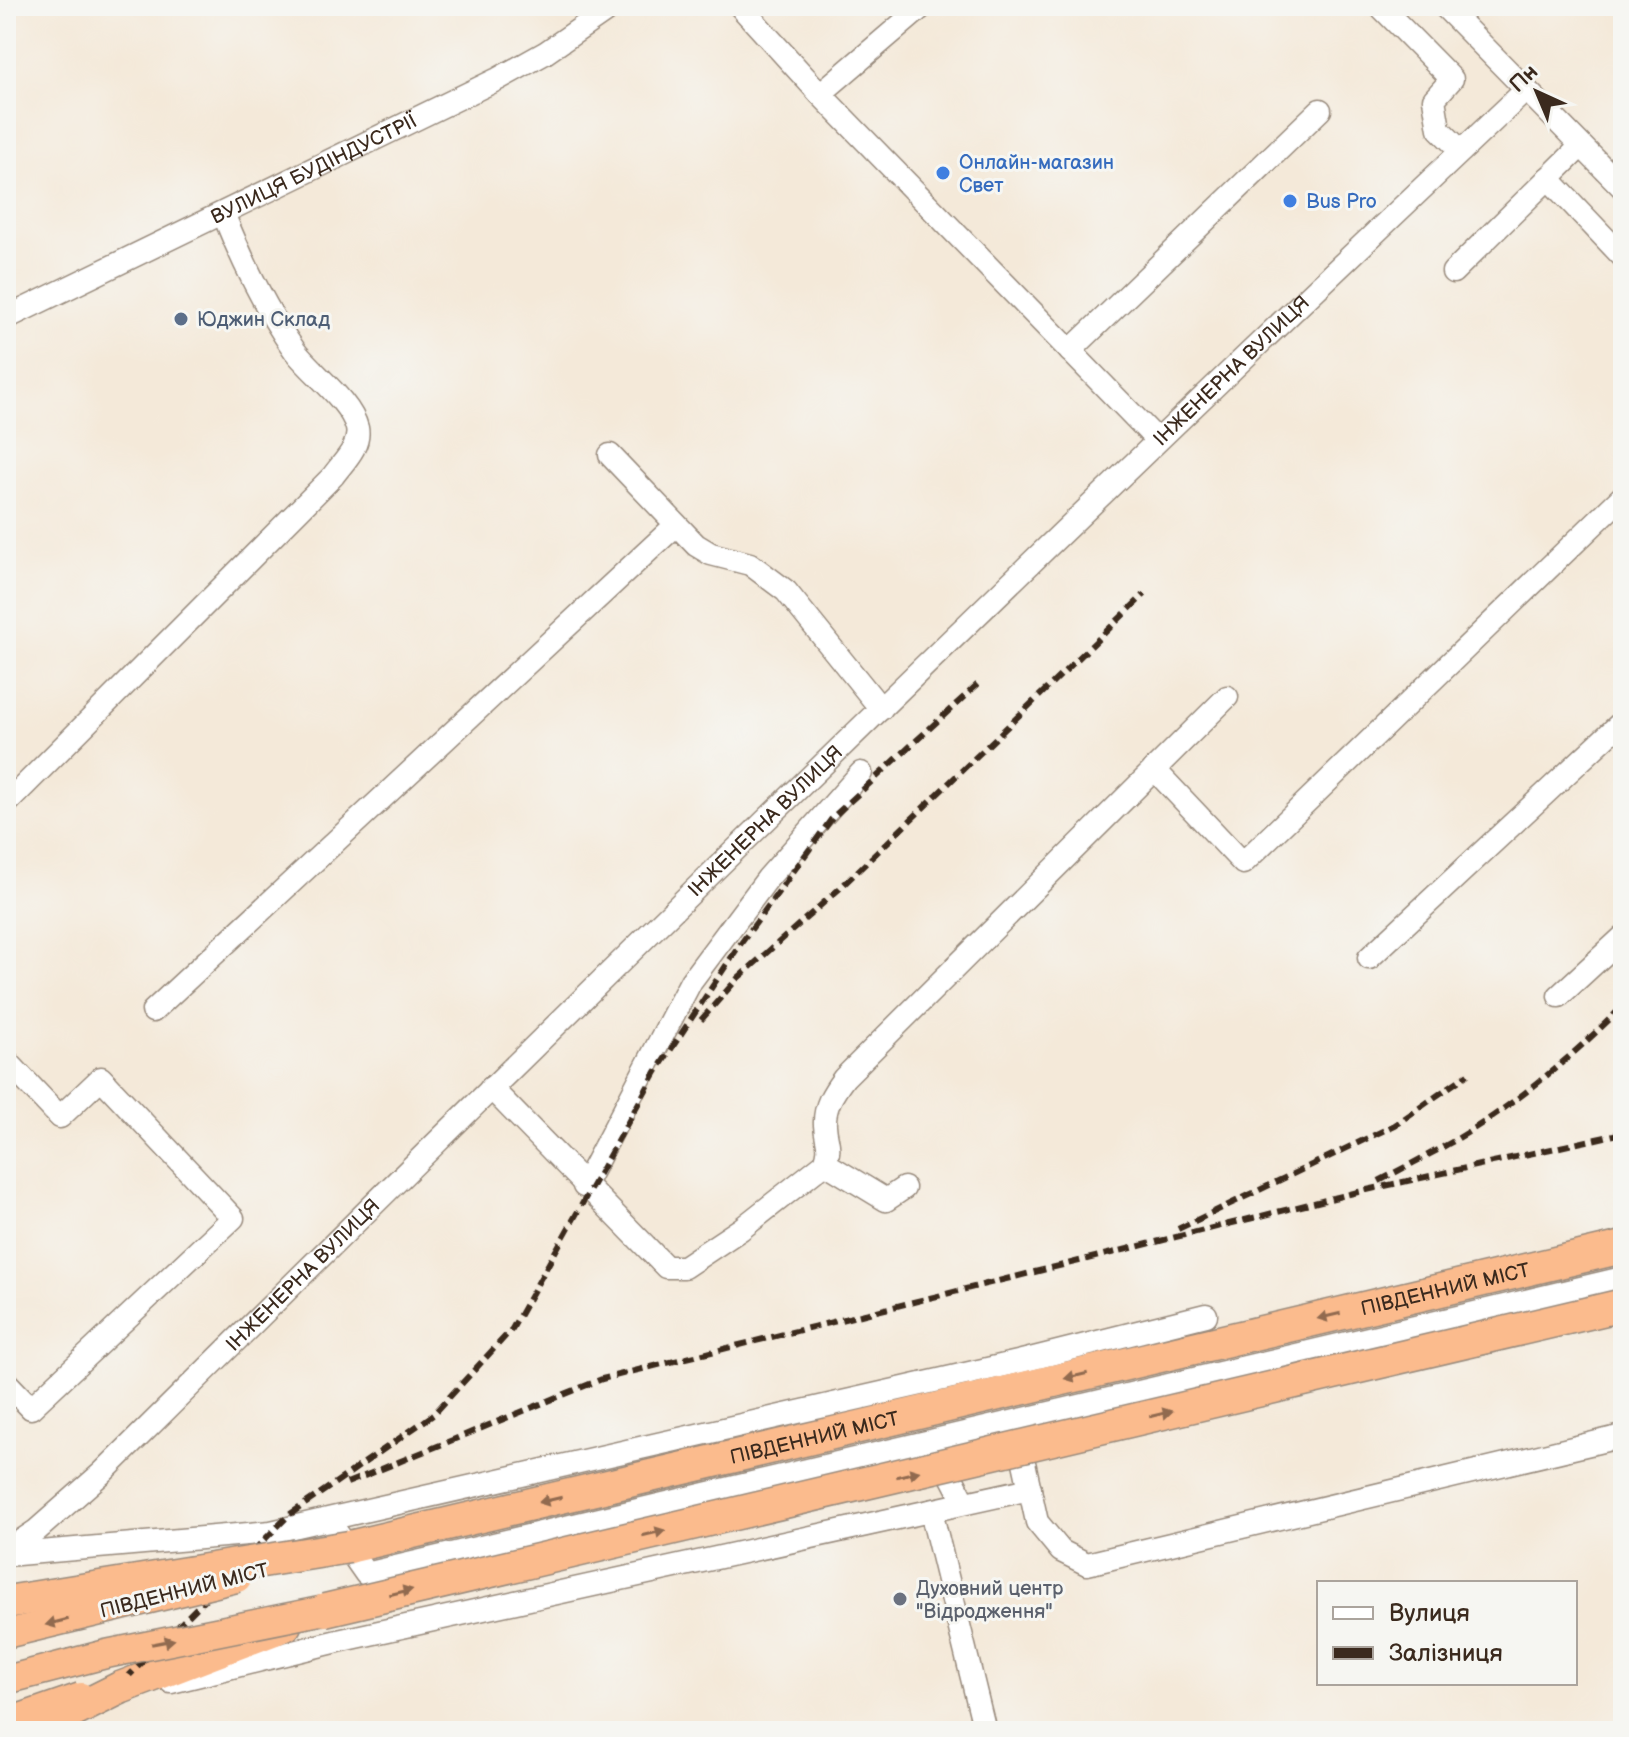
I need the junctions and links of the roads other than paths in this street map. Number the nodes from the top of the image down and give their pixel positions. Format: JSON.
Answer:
{"nodes":[{"id":1,"x":613,"y":6,"type":"edge"},
{"id":2,"x":740,"y":6,"type":"edge"},
{"id":3,"x":923,"y":6,"type":"edge"},
{"id":4,"x":1380,"y":6,"type":"edge"},
{"id":5,"x":1444,"y":6,"type":"edge"},
{"id":6,"x":1526,"y":90,"type":"junction"},
{"id":7,"x":820,"y":94,"type":"junction"},
{"id":8,"x":1320,"y":110,"type":"dead end"},
{"id":9,"x":1581,"y":146,"type":"junction"},
{"id":10,"x":1461,"y":151,"type":"junction"},
{"id":11,"x":1548,"y":178,"type":"junction"},
{"id":12,"x":1623,"y":188,"type":"edge"},
{"id":13,"x":223,"y":213,"type":"junction"},
{"id":14,"x":1623,"y":257,"type":"edge"},
{"id":15,"x":1453,"y":272,"type":"dead end"},
{"id":16,"x":6,"y":318,"type":"edge"},
{"id":17,"x":1070,"y":351,"type":"junction"},
{"id":18,"x":1157,"y":440,"type":"junction"},
{"id":19,"x":610,"y":455,"type":"dead end"},
{"id":20,"x":1623,"y":496,"type":"edge"},
{"id":21,"x":676,"y":525,"type":"junction"},
{"id":22,"x":1227,"y":697,"type":"dead end"},
{"id":23,"x":881,"y":709,"type":"junction"},
{"id":24,"x":1623,"y":721,"type":"edge"},
{"id":25,"x":1154,"y":769,"type":"junction"},
{"id":26,"x":861,"y":773,"type":"dead end"},
{"id":27,"x":6,"y":804,"type":"edge"},
{"id":28,"x":1623,"y":937,"type":"edge"},
{"id":29,"x":1369,"y":958,"type":"dead end"},
{"id":30,"x":1559,"y":996,"type":"dead end"},
{"id":31,"x":153,"y":1011,"type":"dead end"},
{"id":32,"x":6,"y":1060,"type":"edge"},
{"id":33,"x":491,"y":1088,"type":"junction"},
{"id":34,"x":825,"y":1163,"type":"junction"},
{"id":35,"x":584,"y":1186,"type":"junction"},
{"id":36,"x":904,"y":1188,"type":"dead end"},
{"id":37,"x":1623,"y":1247,"type":"edge"},
{"id":38,"x":1623,"y":1278,"type":"edge"},
{"id":39,"x":1623,"y":1305,"type":"edge"},
{"id":40,"x":1206,"y":1315,"type":"dead end"},
{"id":41,"x":6,"y":1382,"type":"edge"},
{"id":42,"x":1014,"y":1421,"type":"junction"},
{"id":43,"x":1623,"y":1436,"type":"edge"},
{"id":44,"x":932,"y":1441,"type":"junction"},
{"id":45,"x":1030,"y":1489,"type":"junction"},
{"id":46,"x":965,"y":1503,"type":"junction"},
{"id":47,"x":931,"y":1511,"type":"junction"},
{"id":48,"x":329,"y":1521,"type":"junction"},
{"id":49,"x":349,"y":1547,"type":"junction"},
{"id":50,"x":6,"y":1553,"type":"edge"},
{"id":51,"x":431,"y":1559,"type":"junction"},
{"id":52,"x":6,"y":1602,"type":"edge"},
{"id":53,"x":325,"y":1610,"type":"junction"},
{"id":54,"x":460,"y":1614,"type":"junction"},
{"id":55,"x":6,"y":1634,"type":"edge"},
{"id":56,"x":6,"y":1680,"type":"edge"},
{"id":57,"x":120,"y":1688,"type":"junction"},
{"id":58,"x":6,"y":1722,"type":"edge"},
{"id":59,"x":34,"y":1731,"type":"edge"},
{"id":60,"x":985,"y":1731,"type":"edge"}],
"edges":[{"from":1,"to":13,"type":"street","name":"ВУЛИЦЯ БУДІНДУСТРІЇ"},
{"from":2,"to":7,"type":"street"},
{"from":3,"to":7,"type":"street"},
{"from":4,"to":10,"type":"street"},
{"from":5,"to":6,"type":"street"},
{"from":6,"to":9,"type":"street"},
{"from":6,"to":10,"type":"street","name":"ІНЖЕНЕРНА ВУЛИЦЯ"},
{"from":7,"to":17,"type":"street"},
{"from":8,"to":17,"type":"street"},
{"from":9,"to":11,"type":"street"},
{"from":9,"to":12,"type":"street"},
{"from":10,"to":18,"type":"street","name":"ІНЖЕНЕРНА ВУЛИЦЯ"},
{"from":11,"to":14,"type":"street"},
{"from":11,"to":15,"type":"street"},
{"from":13,"to":16,"type":"street","name":"ВУЛИЦЯ БУДІНДУСТРІЇ"},
{"from":13,"to":27,"type":"street"},
{"from":17,"to":18,"type":"street"},
{"from":18,"to":23,"type":"street","name":"ІНЖЕНЕРНА ВУЛИЦЯ"},
{"from":19,"to":21,"type":"street"},
{"from":20,"to":25,"type":"street"},
{"from":21,"to":23,"type":"street"},
{"from":21,"to":31,"type":"street"},
{"from":22,"to":25,"type":"street"},
{"from":23,"to":33,"type":"street","name":"ІНЖЕНЕРНА ВУЛИЦЯ"},
{"from":24,"to":29,"type":"street"},
{"from":25,"to":34,"type":"street"},
{"from":26,"to":35,"type":"street"},
{"from":28,"to":30,"type":"street"},
{"from":32,"to":41,"type":"street"},
{"from":33,"to":35,"type":"street"},
{"from":33,"to":50,"type":"street","name":"ІНЖЕНЕРНА ВУЛИЦЯ"},
{"from":34,"to":35,"type":"street"},
{"from":34,"to":36,"type":"street"},
{"from":37,"to":49,"type":"highway","name":"ПІВДЕННИЙ МІСТ","one_way":true},
{"from":38,"to":42,"type":"street"},
{"from":53,"to":39,"type":"highway","one_way":true,"bridge":true},
{"from":40,"to":48,"type":"street"},
{"from":42,"to":44,"type":"street"},
{"from":42,"to":45,"type":"street"},
{"from":43,"to":45,"type":"street"},
{"from":44,"to":46,"type":"street"},
{"from":44,"to":51,"type":"street"},
{"from":45,"to":46,"type":"street"},
{"from":46,"to":47,"type":"street"},
{"from":47,"to":54,"type":"street"},
{"from":47,"to":60,"type":"street"},
{"from":48,"to":50,"type":"street"},
{"from":48,"to":51,"type":"street"},
{"from":49,"to":52,"type":"highway","bridge":true},
{"from":49,"to":55,"type":"main road","name":"ПІВДЕННИЙ МІСТ","one_way":true,"bridge":true},
{"from":51,"to":54,"type":"street"},
{"from":56,"to":53,"type":"main road","one_way":true,"bridge":true},
{"from":53,"to":57,"type":"highway","bridge":true},
{"from":54,"to":58,"type":"street"},
{"from":57,"to":58,"type":"main road","bridge":true},
{"from":57,"to":59,"type":"highway","bridge":true}]}
